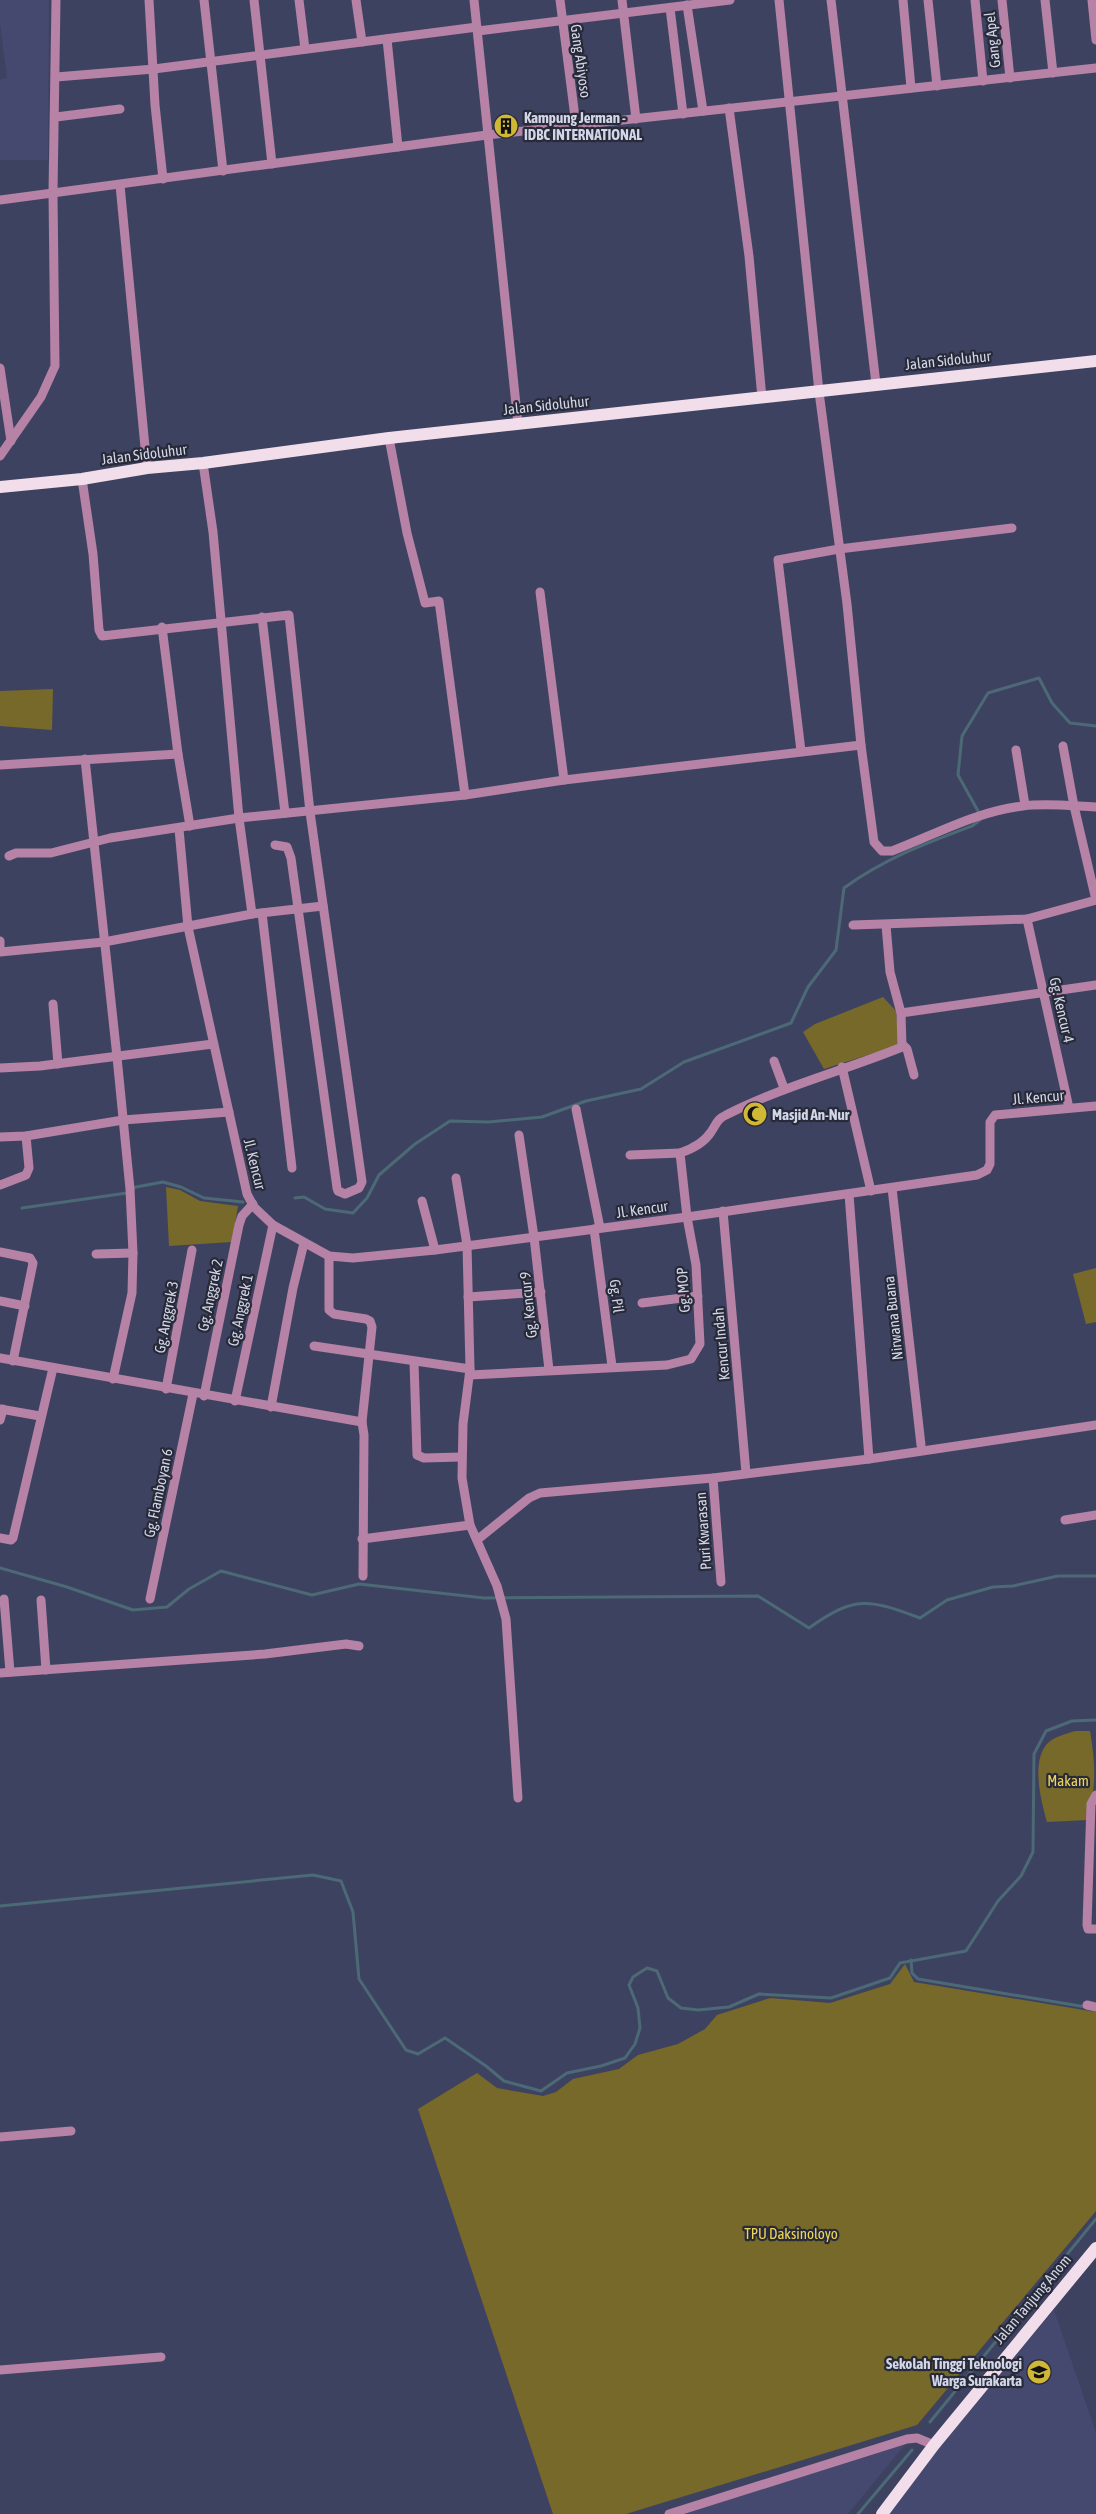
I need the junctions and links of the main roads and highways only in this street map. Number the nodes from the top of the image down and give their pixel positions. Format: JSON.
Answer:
{"nodes":[{"id":1,"x":1096,"y":361,"type":"edge"},
{"id":2,"x":0,"y":487,"type":"edge"},
{"id":3,"x":1096,"y":2248,"type":"edge"},
{"id":4,"x":882,"y":2514,"type":"edge"}],
"edges":[{"from":1,"to":2,"type":"main road","name":"Jalan Sidoluhur"},
{"from":3,"to":4,"type":"main road","name":"Jalan Tanjung Anom"}]}
